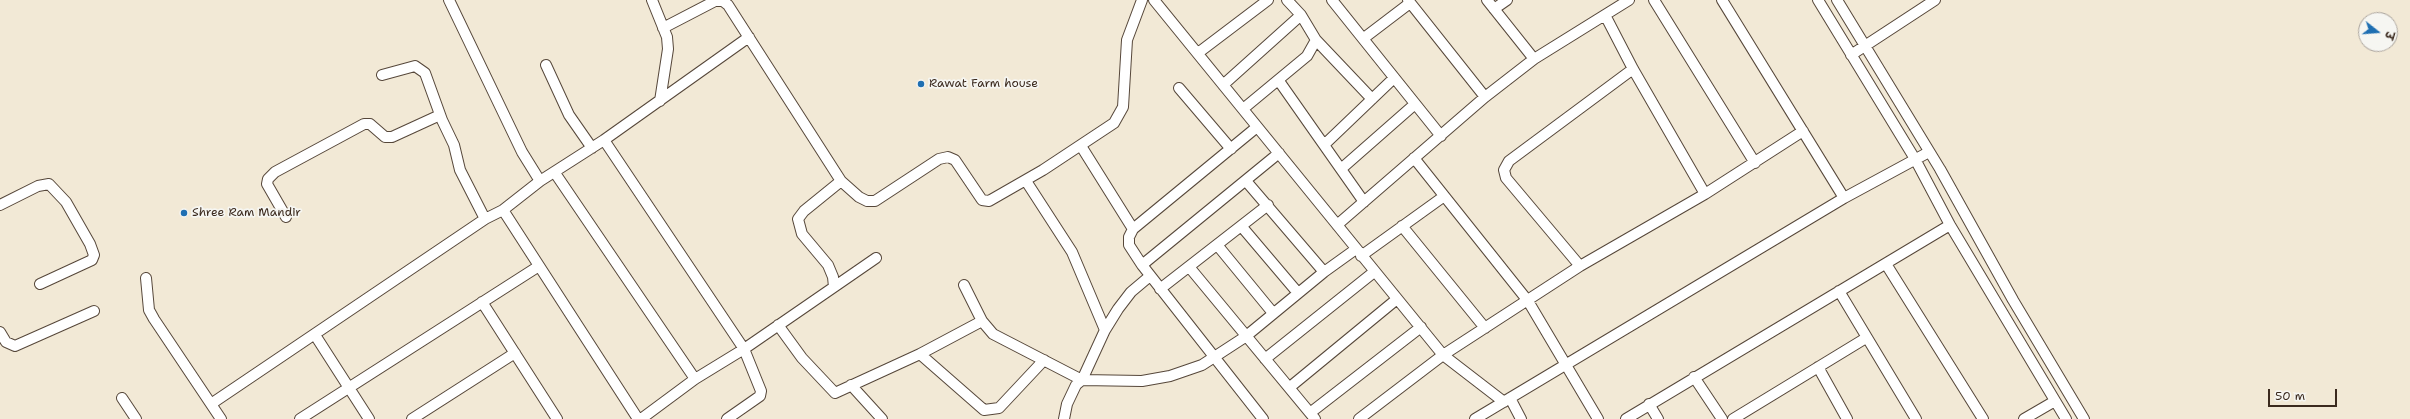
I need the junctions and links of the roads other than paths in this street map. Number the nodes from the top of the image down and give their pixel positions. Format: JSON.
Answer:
{"nodes":[{"id":1,"x":449,"y":0,"type":"edge"},
{"id":2,"x":652,"y":0,"type":"edge"},
{"id":3,"x":1142,"y":0,"type":"edge"},
{"id":4,"x":1154,"y":0,"type":"edge"},
{"id":5,"x":1268,"y":0,"type":"edge"},
{"id":6,"x":1288,"y":0,"type":"edge"},
{"id":7,"x":1332,"y":0,"type":"edge"},
{"id":8,"x":1487,"y":0,"type":"edge"},
{"id":9,"x":1507,"y":0,"type":"edge"},
{"id":10,"x":1629,"y":0,"type":"edge"},
{"id":11,"x":1654,"y":0,"type":"edge"},
{"id":12,"x":1722,"y":0,"type":"edge"},
{"id":13,"x":1818,"y":0,"type":"edge"},
{"id":14,"x":1837,"y":0,"type":"edge"},
{"id":15,"x":1935,"y":0,"type":"edge"},
{"id":16,"x":1409,"y":1,"type":"edge"},
{"id":17,"x":1494,"y":9,"type":"junction"},
{"id":18,"x":1301,"y":15,"type":"junction"},
{"id":19,"x":1605,"y":15,"type":"junction"},
{"id":20,"x":664,"y":28,"type":"junction"},
{"id":21,"x":749,"y":37,"type":"junction"},
{"id":22,"x":1364,"y":38,"type":"junction"},
{"id":23,"x":1316,"y":40,"type":"junction"},
{"id":24,"x":1864,"y":47,"type":"junction"},
{"id":25,"x":1198,"y":53,"type":"junction"},
{"id":26,"x":1851,"y":55,"type":"junction"},
{"id":27,"x":1534,"y":58,"type":"junction"},
{"id":28,"x":546,"y":65,"type":"dead end"},
{"id":29,"x":1632,"y":69,"type":"junction"},
{"id":30,"x":382,"y":75,"type":"dead end"},
{"id":31,"x":1394,"y":78,"type":"junction"},
{"id":32,"x":1279,"y":81,"type":"junction"},
{"id":33,"x":1223,"y":85,"type":"junction"},
{"id":34,"x":1179,"y":88,"type":"dead end"},
{"id":35,"x":1485,"y":97,"type":"junction"},
{"id":36,"x":1372,"y":99,"type":"junction"},
{"id":37,"x":660,"y":101,"type":"junction"},
{"id":38,"x":1415,"y":104,"type":"junction"},
{"id":39,"x":1243,"y":109,"type":"junction"},
{"id":40,"x":440,"y":115,"type":"junction"},
{"id":41,"x":1257,"y":126,"type":"junction"},
{"id":42,"x":1803,"y":131,"type":"junction"},
{"id":43,"x":1441,"y":136,"type":"junction"},
{"id":44,"x":604,"y":140,"type":"junction"},
{"id":45,"x":1324,"y":145,"type":"junction"},
{"id":46,"x":1081,"y":146,"type":"junction"},
{"id":47,"x":592,"y":148,"type":"junction"},
{"id":48,"x":1231,"y":149,"type":"junction"},
{"id":49,"x":1929,"y":152,"type":"junction"},
{"id":50,"x":1279,"y":153,"type":"junction"},
{"id":51,"x":1414,"y":158,"type":"junction"},
{"id":52,"x":1915,"y":159,"type":"junction"},
{"id":53,"x":1755,"y":163,"type":"junction"},
{"id":54,"x":1341,"y":170,"type":"junction"},
{"id":55,"x":556,"y":173,"type":"junction"},
{"id":56,"x":1026,"y":180,"type":"junction"},
{"id":57,"x":1246,"y":180,"type":"junction"},
{"id":58,"x":540,"y":181,"type":"junction"},
{"id":59,"x":841,"y":181,"type":"junction"},
{"id":60,"x":1705,"y":194,"type":"junction"},
{"id":61,"x":1443,"y":197,"type":"junction"},
{"id":62,"x":1844,"y":198,"type":"junction"},
{"id":63,"x":1364,"y":202,"type":"junction"},
{"id":64,"x":0,"y":205,"type":"edge"},
{"id":65,"x":1268,"y":206,"type":"junction"},
{"id":66,"x":503,"y":210,"type":"junction"},
{"id":67,"x":286,"y":217,"type":"dead end"},
{"id":68,"x":485,"y":219,"type":"junction"},
{"id":69,"x":1337,"y":225,"type":"junction"},
{"id":70,"x":1950,"y":225,"type":"junction"},
{"id":71,"x":1402,"y":226,"type":"junction"},
{"id":72,"x":1242,"y":227,"type":"junction"},
{"id":73,"x":1133,"y":229,"type":"junction"},
{"id":74,"x":1218,"y":246,"type":"junction"},
{"id":75,"x":1359,"y":252,"type":"junction"},
{"id":76,"x":876,"y":258,"type":"dead end"},
{"id":77,"x":1886,"y":264,"type":"junction"},
{"id":78,"x":1142,"y":265,"type":"junction"},
{"id":79,"x":539,"y":266,"type":"junction"},
{"id":80,"x":1580,"y":266,"type":"junction"},
{"id":81,"x":1190,"y":268,"type":"junction"},
{"id":82,"x":1324,"y":272,"type":"junction"},
{"id":83,"x":1374,"y":272,"type":"junction"},
{"id":84,"x":1150,"y":276,"type":"junction"},
{"id":85,"x":146,"y":278,"type":"dead end"},
{"id":86,"x":40,"y":284,"type":"dead end"},
{"id":87,"x":964,"y":285,"type":"dead end"},
{"id":88,"x":834,"y":287,"type":"junction"},
{"id":89,"x":1160,"y":289,"type":"junction"},
{"id":90,"x":1839,"y":291,"type":"junction"},
{"id":91,"x":1298,"y":293,"type":"junction"},
{"id":92,"x":1397,"y":299,"type":"junction"},
{"id":93,"x":1528,"y":301,"type":"junction"},
{"id":94,"x":482,"y":302,"type":"junction"},
{"id":95,"x":94,"y":311,"type":"dead end"},
{"id":96,"x":1273,"y":314,"type":"junction"},
{"id":97,"x":794,"y":316,"type":"junction"},
{"id":98,"x":982,"y":322,"type":"junction"},
{"id":99,"x":778,"y":325,"type":"junction"},
{"id":100,"x":1421,"y":327,"type":"junction"},
{"id":101,"x":1486,"y":328,"type":"junction"},
{"id":102,"x":1105,"y":330,"type":"junction"},
{"id":103,"x":0,"y":332,"type":"edge"},
{"id":104,"x":314,"y":335,"type":"junction"},
{"id":105,"x":787,"y":337,"type":"junction"},
{"id":106,"x":1245,"y":337,"type":"junction"},
{"id":107,"x":1866,"y":338,"type":"junction"},
{"id":108,"x":744,"y":350,"type":"junction"},
{"id":109,"x":514,"y":353,"type":"junction"},
{"id":110,"x":920,"y":354,"type":"junction"},
{"id":111,"x":1443,"y":355,"type":"junction"},
{"id":112,"x":1215,"y":357,"type":"junction"},
{"id":113,"x":1265,"y":359,"type":"junction"},
{"id":114,"x":1044,"y":360,"type":"junction"},
{"id":115,"x":1566,"y":366,"type":"junction"},
{"id":116,"x":1818,"y":367,"type":"junction"},
{"id":117,"x":1694,"y":377,"type":"junction"},
{"id":118,"x":696,"y":379,"type":"junction"},
{"id":119,"x":1082,"y":380,"type":"junction"},
{"id":120,"x":852,"y":385,"type":"junction"},
{"id":121,"x":348,"y":387,"type":"junction"},
{"id":122,"x":1290,"y":387,"type":"junction"},
{"id":123,"x":122,"y":398,"type":"dead end"},
{"id":124,"x":1507,"y":400,"type":"junction"},
{"id":125,"x":2055,"y":401,"type":"junction"},
{"id":126,"x":211,"y":404,"type":"junction"},
{"id":127,"x":1649,"y":404,"type":"junction"},
{"id":128,"x":1312,"y":416,"type":"edge"},
{"id":129,"x":1846,"y":418,"type":"edge"},
{"id":130,"x":136,"y":419,"type":"edge"},
{"id":131,"x":221,"y":419,"type":"edge"},
{"id":132,"x":300,"y":419,"type":"edge"},
{"id":133,"x":369,"y":419,"type":"edge"},
{"id":134,"x":412,"y":419,"type":"edge"},
{"id":135,"x":557,"y":419,"type":"edge"},
{"id":136,"x":638,"y":419,"type":"edge"},
{"id":137,"x":642,"y":419,"type":"edge"},
{"id":138,"x":727,"y":419,"type":"edge"},
{"id":139,"x":882,"y":419,"type":"edge"},
{"id":140,"x":1064,"y":419,"type":"edge"},
{"id":141,"x":1264,"y":419,"type":"edge"},
{"id":142,"x":1359,"y":419,"type":"edge"},
{"id":143,"x":1475,"y":419,"type":"edge"},
{"id":144,"x":1521,"y":419,"type":"edge"},
{"id":145,"x":1598,"y":419,"type":"edge"},
{"id":146,"x":1626,"y":419,"type":"edge"},
{"id":147,"x":1658,"y":419,"type":"edge"},
{"id":148,"x":1722,"y":419,"type":"edge"},
{"id":149,"x":1733,"y":419,"type":"edge"},
{"id":150,"x":1916,"y":419,"type":"edge"},
{"id":151,"x":1983,"y":419,"type":"edge"},
{"id":152,"x":2024,"y":419,"type":"edge"},
{"id":153,"x":2066,"y":419,"type":"edge"},
{"id":154,"x":2084,"y":419,"type":"edge"}],
"edges":[{"from":1,"to":58,"type":"street"},
{"from":2,"to":20,"type":"street"},
{"from":3,"to":46,"type":"street"},
{"from":4,"to":25,"type":"street"},
{"from":5,"to":25,"type":"street"},
{"from":6,"to":18,"type":"street"},
{"from":7,"to":22,"type":"street"},
{"from":8,"to":17,"type":"street"},
{"from":9,"to":17,"type":"street"},
{"from":10,"to":19,"type":"street"},
{"from":11,"to":53,"type":"street"},
{"from":12,"to":42,"type":"street"},
{"from":13,"to":26,"type":"street"},
{"from":14,"to":24,"type":"street"},
{"from":15,"to":24,"type":"street"},
{"from":16,"to":22,"type":"street"},
{"from":16,"to":35,"type":"street"},
{"from":17,"to":27,"type":"street"},
{"from":18,"to":23,"type":"street"},
{"from":18,"to":33,"type":"street"},
{"from":19,"to":27,"type":"street"},
{"from":19,"to":29,"type":"street"},
{"from":20,"to":21,"type":"street"},
{"from":20,"to":37,"type":"street"},
{"from":21,"to":37,"type":"street"},
{"from":21,"to":59,"type":"street"},
{"from":22,"to":31,"type":"street"},
{"from":23,"to":32,"type":"street"},
{"from":23,"to":36,"type":"street"},
{"from":24,"to":26,"type":"street"},
{"from":24,"to":49,"type":"street"},
{"from":25,"to":33,"type":"street"},
{"from":26,"to":52,"type":"street"},
{"from":27,"to":35,"type":"street"},
{"from":28,"to":47,"type":"street"},
{"from":29,"to":60,"type":"street"},
{"from":29,"to":80,"type":"street"},
{"from":30,"to":40,"type":"street"},
{"from":31,"to":36,"type":"street"},
{"from":31,"to":38,"type":"street"},
{"from":32,"to":39,"type":"street"},
{"from":32,"to":45,"type":"street"},
{"from":33,"to":39,"type":"street"},
{"from":34,"to":48,"type":"street"},
{"from":35,"to":43,"type":"street"},
{"from":36,"to":45,"type":"street"},
{"from":37,"to":44,"type":"street"},
{"from":38,"to":43,"type":"street"},
{"from":38,"to":54,"type":"street"},
{"from":39,"to":41,"type":"street"},
{"from":40,"to":67,"type":"street"},
{"from":40,"to":68,"type":"street"},
{"from":41,"to":48,"type":"street"},
{"from":41,"to":50,"type":"street"},
{"from":42,"to":53,"type":"street"},
{"from":42,"to":62,"type":"street"},
{"from":43,"to":51,"type":"street"},
{"from":44,"to":47,"type":"street"},
{"from":44,"to":108,"type":"street"},
{"from":45,"to":54,"type":"street"},
{"from":46,"to":56,"type":"street"},
{"from":46,"to":73,"type":"street"},
{"from":47,"to":55,"type":"street"},
{"from":48,"to":73,"type":"street"},
{"from":49,"to":52,"type":"street"},
{"from":49,"to":154,"type":"street"},
{"from":50,"to":57,"type":"street"},
{"from":50,"to":69,"type":"street"},
{"from":51,"to":61,"type":"street"},
{"from":51,"to":63,"type":"street"},
{"from":52,"to":62,"type":"street"},
{"from":52,"to":70,"type":"street"},
{"from":53,"to":60,"type":"street"},
{"from":54,"to":63,"type":"street"},
{"from":55,"to":58,"type":"street"},
{"from":55,"to":118,"type":"street"},
{"from":56,"to":59,"type":"street"},
{"from":56,"to":102,"type":"street"},
{"from":57,"to":65,"type":"street"},
{"from":57,"to":78,"type":"street"},
{"from":58,"to":66,"type":"street"},
{"from":59,"to":88,"type":"street"},
{"from":60,"to":80,"type":"street"},
{"from":61,"to":71,"type":"street"},
{"from":61,"to":93,"type":"street"},
{"from":62,"to":115,"type":"street"},
{"from":63,"to":69,"type":"street"},
{"from":64,"to":86,"type":"street"},
{"from":65,"to":72,"type":"street"},
{"from":65,"to":82,"type":"street"},
{"from":66,"to":68,"type":"street"},
{"from":66,"to":79,"type":"street"},
{"from":68,"to":104,"type":"street"},
{"from":69,"to":75,"type":"street"},
{"from":70,"to":77,"type":"street"},
{"from":70,"to":125,"type":"street"},
{"from":71,"to":75,"type":"street"},
{"from":71,"to":101,"type":"street"},
{"from":72,"to":74,"type":"street"},
{"from":72,"to":91,"type":"street"},
{"from":73,"to":78,"type":"street"},
{"from":74,"to":81,"type":"street"},
{"from":74,"to":96,"type":"street"},
{"from":75,"to":82,"type":"street"},
{"from":75,"to":83,"type":"street"},
{"from":76,"to":88,"type":"street"},
{"from":77,"to":90,"type":"street"},
{"from":77,"to":151,"type":"street"},
{"from":78,"to":84,"type":"street"},
{"from":79,"to":94,"type":"street"},
{"from":79,"to":136,"type":"street"},
{"from":80,"to":93,"type":"street"},
{"from":81,"to":89,"type":"street"},
{"from":81,"to":106,"type":"street"},
{"from":82,"to":91,"type":"street"},
{"from":83,"to":92,"type":"street"},
{"from":83,"to":113,"type":"street"},
{"from":84,"to":89,"type":"street"},
{"from":84,"to":102,"type":"street"},
{"from":85,"to":126,"type":"street"},
{"from":87,"to":98,"type":"street"},
{"from":88,"to":97,"type":"street"},
{"from":89,"to":112,"type":"street"},
{"from":90,"to":107,"type":"street"},
{"from":90,"to":117,"type":"street"},
{"from":91,"to":96,"type":"street"},
{"from":92,"to":100,"type":"street"},
{"from":92,"to":122,"type":"street"},
{"from":93,"to":101,"type":"street"},
{"from":93,"to":115,"type":"street"},
{"from":94,"to":109,"type":"street"},
{"from":94,"to":121,"type":"street"},
{"from":95,"to":103,"type":"street"},
{"from":96,"to":106,"type":"street"},
{"from":97,"to":99,"type":"street"},
{"from":97,"to":105,"type":"street"},
{"from":98,"to":110,"type":"street"},
{"from":98,"to":114,"type":"street"},
{"from":99,"to":105,"type":"street"},
{"from":99,"to":108,"type":"street"},
{"from":100,"to":111,"type":"street"},
{"from":100,"to":128,"type":"street"},
{"from":101,"to":111,"type":"street"},
{"from":102,"to":119,"type":"street"},
{"from":104,"to":121,"type":"street"},
{"from":104,"to":126,"type":"street"},
{"from":105,"to":120,"type":"street"},
{"from":106,"to":112,"type":"street"},
{"from":106,"to":113,"type":"street"},
{"from":107,"to":116,"type":"street"},
{"from":107,"to":150,"type":"street"},
{"from":108,"to":118,"type":"street"},
{"from":108,"to":138,"type":"street"},
{"from":109,"to":134,"type":"street"},
{"from":109,"to":135,"type":"street"},
{"from":110,"to":114,"type":"street"},
{"from":110,"to":120,"type":"street"},
{"from":111,"to":124,"type":"street"},
{"from":111,"to":142,"type":"street"},
{"from":112,"to":119,"type":"street"},
{"from":112,"to":141,"type":"street"},
{"from":113,"to":122,"type":"street"},
{"from":114,"to":119,"type":"street"},
{"from":115,"to":124,"type":"street"},
{"from":115,"to":145,"type":"street"},
{"from":116,"to":129,"type":"street"},
{"from":116,"to":149,"type":"street"},
{"from":117,"to":127,"type":"street"},
{"from":117,"to":148,"type":"street"},
{"from":118,"to":137,"type":"street"},
{"from":119,"to":140,"type":"street"},
{"from":120,"to":139,"type":"street"},
{"from":121,"to":132,"type":"street"},
{"from":121,"to":133,"type":"street"},
{"from":122,"to":128,"type":"street"},
{"from":123,"to":130,"type":"street"},
{"from":124,"to":143,"type":"street"},
{"from":124,"to":144,"type":"street"},
{"from":125,"to":152,"type":"street"},
{"from":125,"to":153,"type":"street"},
{"from":126,"to":131,"type":"street"},
{"from":127,"to":146,"type":"street"},
{"from":127,"to":147,"type":"street"}]}
